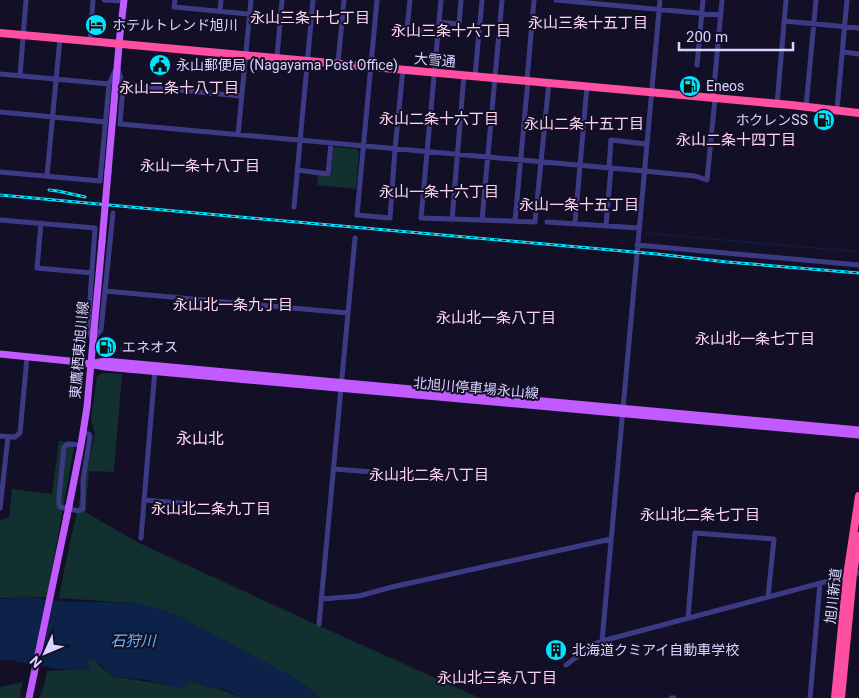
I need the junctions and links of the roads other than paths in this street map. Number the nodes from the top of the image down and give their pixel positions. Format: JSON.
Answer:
{"nodes":[{"id":1,"x":26,"y":0,"type":"edge"},
{"id":2,"x":93,"y":0,"type":"edge"},
{"id":3,"x":104,"y":0,"type":"edge"},
{"id":4,"x":175,"y":0,"type":"edge"},
{"id":5,"x":222,"y":0,"type":"edge"},
{"id":6,"x":251,"y":0,"type":"edge"},
{"id":7,"x":282,"y":0,"type":"edge"},
{"id":8,"x":312,"y":0,"type":"edge"},
{"id":9,"x":344,"y":0,"type":"edge"},
{"id":10,"x":377,"y":0,"type":"edge"},
{"id":11,"x":410,"y":0,"type":"edge"},
{"id":12,"x":440,"y":0,"type":"edge"},
{"id":13,"x":461,"y":0,"type":"edge"},
{"id":14,"x":482,"y":0,"type":"edge"},
{"id":15,"x":502,"y":0,"type":"edge"},
{"id":16,"x":534,"y":0,"type":"edge"},
{"id":17,"x":556,"y":0,"type":"edge"},
{"id":18,"x":660,"y":0,"type":"edge"},
{"id":19,"x":703,"y":0,"type":"edge"},
{"id":20,"x":722,"y":0,"type":"edge"},
{"id":21,"x":786,"y":0,"type":"edge"},
{"id":22,"x":816,"y":0,"type":"edge"},
{"id":23,"x":848,"y":0,"type":"edge"},
{"id":24,"x":124,"y":1,"type":"edge"},
{"id":25,"x":575,"y":1,"type":"edge"},
{"id":26,"x":594,"y":2,"type":"edge"},
{"id":27,"x":616,"y":3,"type":"edge"},
{"id":28,"x":659,"y":10,"type":"junction"},
{"id":29,"x":220,"y":11,"type":"junction"},
{"id":30,"x":702,"y":13,"type":"junction"},
{"id":31,"x":250,"y":14,"type":"junction"},
{"id":32,"x":720,"y":15,"type":"junction"},
{"id":33,"x":280,"y":17,"type":"junction"},
{"id":34,"x":784,"y":21,"type":"junction"},
{"id":35,"x":438,"y":22,"type":"junction"},
{"id":36,"x":814,"y":24,"type":"junction"},
{"id":37,"x":845,"y":26,"type":"junction"},
{"id":38,"x":859,"y":28,"type":"edge"},
{"id":39,"x":437,"y":32,"type":"junction"},
{"id":40,"x":0,"y":33,"type":"edge"},
{"id":41,"x":23,"y":35,"type":"junction"},
{"id":42,"x":60,"y":38,"type":"junction"},
{"id":43,"x":90,"y":41,"type":"junction"},
{"id":44,"x":119,"y":44,"type":"junction"},
{"id":45,"x":843,"y":52,"type":"junction"},
{"id":46,"x":859,"y":54,"type":"edge"},
{"id":47,"x":245,"y":55,"type":"junction"},
{"id":48,"x":276,"y":58,"type":"junction"},
{"id":49,"x":307,"y":60,"type":"junction"},
{"id":50,"x":338,"y":63,"type":"junction"},
{"id":51,"x":697,"y":64,"type":"dead end"},
{"id":52,"x":117,"y":66,"type":"junction"},
{"id":53,"x":371,"y":66,"type":"junction"},
{"id":54,"x":403,"y":69,"type":"junction"},
{"id":55,"x":434,"y":72,"type":"junction"},
{"id":56,"x":0,"y":74,"type":"edge"},
{"id":57,"x":464,"y":75,"type":"junction"},
{"id":58,"x":20,"y":76,"type":"junction"},
{"id":59,"x":475,"y":76,"type":"junction"},
{"id":60,"x":495,"y":78,"type":"junction"},
{"id":61,"x":56,"y":79,"type":"junction"},
{"id":62,"x":527,"y":80,"type":"junction"},
{"id":63,"x":549,"y":82,"type":"junction"},
{"id":64,"x":109,"y":84,"type":"junction"},
{"id":65,"x":123,"y":85,"type":"junction"},
{"id":66,"x":587,"y":86,"type":"junction"},
{"id":67,"x":651,"y":92,"type":"junction"},
{"id":68,"x":241,"y":96,"type":"junction"},
{"id":69,"x":714,"y":98,"type":"junction"},
{"id":70,"x":777,"y":104,"type":"junction"},
{"id":71,"x":806,"y":107,"type":"junction"},
{"id":72,"x":837,"y":109,"type":"junction"},
{"id":73,"x":859,"y":111,"type":"edge"},
{"id":74,"x":0,"y":112,"type":"edge"},
{"id":75,"x":52,"y":117,"type":"junction"},
{"id":76,"x":106,"y":122,"type":"junction"},
{"id":77,"x":238,"y":134,"type":"junction"},
{"id":78,"x":300,"y":140,"type":"junction"},
{"id":79,"x":331,"y":143,"type":"junction"},
{"id":80,"x":646,"y":144,"type":"junction"},
{"id":81,"x":364,"y":146,"type":"junction"},
{"id":82,"x":395,"y":149,"type":"junction"},
{"id":83,"x":427,"y":151,"type":"junction"},
{"id":84,"x":458,"y":154,"type":"junction"},
{"id":85,"x":488,"y":157,"type":"junction"},
{"id":86,"x":521,"y":160,"type":"junction"},
{"id":87,"x":540,"y":162,"type":"junction"},
{"id":88,"x":581,"y":166,"type":"junction"},
{"id":89,"x":610,"y":168,"type":"junction"},
{"id":90,"x":297,"y":170,"type":"junction"},
{"id":91,"x":644,"y":171,"type":"junction"},
{"id":92,"x":0,"y":172,"type":"edge"},
{"id":93,"x":47,"y":176,"type":"junction"},
{"id":94,"x":294,"y":207,"type":"dead end"},
{"id":95,"x":113,"y":213,"type":"dead end"},
{"id":96,"x":0,"y":220,"type":"edge"},
{"id":97,"x":452,"y":220,"type":"junction"},
{"id":98,"x":482,"y":220,"type":"junction"},
{"id":99,"x":515,"y":221,"type":"junction"},
{"id":100,"x":547,"y":222,"type":"dead end"},
{"id":101,"x":41,"y":223,"type":"junction"},
{"id":102,"x":575,"y":223,"type":"junction"},
{"id":103,"x":606,"y":225,"type":"junction"},
{"id":104,"x":639,"y":228,"type":"junction"},
{"id":105,"x":355,"y":238,"type":"dead end"},
{"id":106,"x":637,"y":245,"type":"junction"},
{"id":107,"x":859,"y":266,"type":"edge"},
{"id":108,"x":92,"y":273,"type":"junction"},
{"id":109,"x":105,"y":291,"type":"junction"},
{"id":110,"x":348,"y":313,"type":"junction"},
{"id":111,"x":92,"y":340,"type":"junction"},
{"id":112,"x":0,"y":354,"type":"edge"},
{"id":113,"x":27,"y":357,"type":"junction"},
{"id":114,"x":90,"y":364,"type":"junction"},
{"id":115,"x":155,"y":369,"type":"junction"},
{"id":116,"x":342,"y":385,"type":"junction"},
{"id":117,"x":622,"y":411,"type":"junction"},
{"id":118,"x":859,"y":430,"type":"edge"},
{"id":119,"x":83,"y":432,"type":"junction"},
{"id":120,"x":0,"y":436,"type":"edge"},
{"id":121,"x":859,"y":436,"type":"edge"},
{"id":122,"x":8,"y":437,"type":"junction"},
{"id":123,"x":81,"y":445,"type":"junction"},
{"id":124,"x":334,"y":469,"type":"junction"},
{"id":125,"x":411,"y":475,"type":"dead end"},
{"id":126,"x":2,"y":478,"type":"edge"},
{"id":127,"x":859,"y":496,"type":"edge"},
{"id":128,"x":144,"y":500,"type":"junction"},
{"id":129,"x":193,"y":504,"type":"dead end"},
{"id":130,"x":0,"y":508,"type":"edge"},
{"id":131,"x":859,"y":536,"type":"edge"},
{"id":132,"x":141,"y":538,"type":"dead end"},
{"id":133,"x":611,"y":539,"type":"junction"},
{"id":134,"x":853,"y":574,"type":"edge"},
{"id":135,"x":820,"y":583,"type":"junction"},
{"id":136,"x":768,"y":596,"type":"junction"},
{"id":137,"x":322,"y":599,"type":"junction"},
{"id":138,"x":688,"y":618,"type":"junction"},
{"id":139,"x":319,"y":624,"type":"dead end"},
{"id":140,"x":602,"y":641,"type":"junction"},
{"id":141,"x":566,"y":665,"type":"dead end"},
{"id":142,"x":29,"y":698,"type":"edge"},
{"id":143,"x":810,"y":698,"type":"edge"},
{"id":144,"x":835,"y":698,"type":"edge"},
{"id":145,"x":841,"y":698,"type":"edge"}],
"edges":[{"from":1,"to":41,"type":"street"},
{"from":2,"to":43,"type":"street"},
{"from":3,"to":24,"type":"street"},
{"from":4,"to":29,"type":"street"},
{"from":5,"to":29,"type":"street"},
{"from":6,"to":31,"type":"street"},
{"from":7,"to":33,"type":"street"},
{"from":8,"to":49,"type":"street"},
{"from":9,"to":50,"type":"street"},
{"from":10,"to":53,"type":"street"},
{"from":11,"to":39,"type":"street"},
{"from":12,"to":35,"type":"street"},
{"from":13,"to":35,"type":"street"},
{"from":14,"to":59,"type":"street"},
{"from":15,"to":60,"type":"street"},
{"from":16,"to":62,"type":"street"},
{"from":17,"to":25,"type":"street"},
{"from":18,"to":28,"type":"street"},
{"from":19,"to":30,"type":"street"},
{"from":20,"to":32,"type":"street"},
{"from":21,"to":34,"type":"street"},
{"from":22,"to":36,"type":"street"},
{"from":23,"to":37,"type":"street"},
{"from":24,"to":44,"type":"main road","name":"東鷹栖東旭川線"},
{"from":25,"to":26,"type":"street"},
{"from":26,"to":27,"type":"street"},
{"from":27,"to":28,"type":"street"},
{"from":28,"to":30,"type":"street"},
{"from":28,"to":67,"type":"street"},
{"from":29,"to":31,"type":"street"},
{"from":30,"to":32,"type":"street"},
{"from":30,"to":51,"type":"street"},
{"from":31,"to":33,"type":"street"},
{"from":31,"to":47,"type":"street"},
{"from":32,"to":69,"type":"street"},
{"from":33,"to":48,"type":"street"},
{"from":34,"to":36,"type":"street"},
{"from":34,"to":70,"type":"street"},
{"from":35,"to":39,"type":"street"},
{"from":36,"to":37,"type":"street"},
{"from":36,"to":71,"type":"street"},
{"from":37,"to":38,"type":"street"},
{"from":37,"to":45,"type":"street"},
{"from":39,"to":55,"type":"street"},
{"from":40,"to":41,"type":"highway","name":"大雪通"},
{"from":41,"to":42,"type":"highway","name":"大雪通"},
{"from":41,"to":58,"type":"street"},
{"from":42,"to":43,"type":"highway","name":"大雪通"},
{"from":42,"to":61,"type":"street"},
{"from":43,"to":44,"type":"highway","name":"大雪通"},
{"from":44,"to":47,"type":"highway","name":"大雪通"},
{"from":44,"to":52,"type":"main road","name":"東鷹栖東旭川線"},
{"from":45,"to":46,"type":"street"},
{"from":45,"to":72,"type":"street"},
{"from":47,"to":48,"type":"highway","name":"大雪通"},
{"from":47,"to":68,"type":"street"},
{"from":48,"to":49,"type":"highway","name":"大雪通"},
{"from":49,"to":50,"type":"highway","name":"大雪通"},
{"from":49,"to":78,"type":"street"},
{"from":50,"to":53,"type":"highway","name":"大雪通"},
{"from":52,"to":64,"type":"street"},
{"from":52,"to":65,"type":"street"},
{"from":52,"to":111,"type":"main road","name":"東鷹栖東旭川線","bridge":true},
{"from":53,"to":54,"type":"highway","name":"大雪通"},
{"from":53,"to":81,"type":"street"},
{"from":54,"to":55,"type":"highway","name":"大雪通"},
{"from":54,"to":82,"type":"street"},
{"from":55,"to":57,"type":"highway","name":"大雪通"},
{"from":55,"to":83,"type":"street"},
{"from":56,"to":58,"type":"street"},
{"from":57,"to":59,"type":"highway","name":"大雪通"},
{"from":57,"to":84,"type":"street"},
{"from":58,"to":61,"type":"street"},
{"from":59,"to":60,"type":"highway","name":"大雪通"},
{"from":60,"to":62,"type":"highway","name":"大雪通"},
{"from":60,"to":85,"type":"street"},
{"from":61,"to":64,"type":"street"},
{"from":61,"to":75,"type":"street"},
{"from":62,"to":63,"type":"highway","name":"大雪通"},
{"from":62,"to":86,"type":"street"},
{"from":63,"to":66,"type":"highway","name":"大雪通"},
{"from":63,"to":87,"type":"street"},
{"from":64,"to":76,"type":"street"},
{"from":65,"to":68,"type":"street"},
{"from":65,"to":77,"type":"street"},
{"from":66,"to":67,"type":"highway","name":"大雪通"},
{"from":66,"to":88,"type":"street"},
{"from":67,"to":69,"type":"highway","name":"大雪通"},
{"from":67,"to":80,"type":"street"},
{"from":68,"to":77,"type":"street"},
{"from":69,"to":70,"type":"highway","name":"大雪通"},
{"from":69,"to":91,"type":"street"},
{"from":70,"to":71,"type":"highway","name":"大雪通"},
{"from":71,"to":72,"type":"highway","name":"大雪通"},
{"from":72,"to":73,"type":"highway","name":"大雪通"},
{"from":74,"to":75,"type":"street"},
{"from":75,"to":76,"type":"street"},
{"from":75,"to":93,"type":"street"},
{"from":76,"to":93,"type":"street"},
{"from":77,"to":78,"type":"street"},
{"from":78,"to":79,"type":"street"},
{"from":78,"to":90,"type":"street"},
{"from":79,"to":81,"type":"street"},
{"from":79,"to":90,"type":"street"},
{"from":80,"to":89,"type":"street"},
{"from":80,"to":91,"type":"street"},
{"from":81,"to":82,"type":"street"},
{"from":81,"to":82,"type":"street"},
{"from":82,"to":83,"type":"street"},
{"from":83,"to":84,"type":"street"},
{"from":83,"to":97,"type":"street"},
{"from":84,"to":85,"type":"street"},
{"from":84,"to":97,"type":"street"},
{"from":85,"to":86,"type":"street"},
{"from":85,"to":98,"type":"street"},
{"from":86,"to":87,"type":"street"},
{"from":86,"to":99,"type":"street"},
{"from":87,"to":88,"type":"street"},
{"from":87,"to":99,"type":"street"},
{"from":88,"to":89,"type":"street"},
{"from":88,"to":102,"type":"street"},
{"from":89,"to":91,"type":"street"},
{"from":89,"to":103,"type":"street"},
{"from":90,"to":94,"type":"street"},
{"from":91,"to":104,"type":"street"},
{"from":92,"to":93,"type":"street"},
{"from":95,"to":109,"type":"street"},
{"from":96,"to":101,"type":"street"},
{"from":97,"to":98,"type":"street"},
{"from":98,"to":99,"type":"street"},
{"from":100,"to":102,"type":"street"},
{"from":101,"to":108,"type":"street"},
{"from":101,"to":108,"type":"street"},
{"from":102,"to":103,"type":"street"},
{"from":103,"to":104,"type":"street"},
{"from":104,"to":106,"type":"street"},
{"from":105,"to":110,"type":"street"},
{"from":106,"to":107,"type":"street"},
{"from":106,"to":117,"type":"street"},
{"from":108,"to":111,"type":"street"},
{"from":109,"to":110,"type":"street"},
{"from":109,"to":111,"type":"street"},
{"from":110,"to":116,"type":"street"},
{"from":111,"to":114,"type":"main road","name":"東鷹栖東旭川線"},
{"from":112,"to":113,"type":"main road","name":"北旭川停車場永山線"},
{"from":113,"to":114,"type":"main road","name":"北旭川停車場永山線"},
{"from":113,"to":122,"type":"street"},
{"from":114,"to":115,"type":"main road","name":"北旭川停車場永山線"},
{"from":114,"to":119,"type":"main road","name":"東鷹栖東旭川線"},
{"from":115,"to":116,"type":"main road","name":"北旭川停車場永山線"},
{"from":115,"to":128,"type":"street"},
{"from":116,"to":117,"type":"main road","name":"北旭川停車場永山線"},
{"from":116,"to":124,"type":"street"},
{"from":117,"to":118,"type":"main road","name":"北旭川停車場永山線"},
{"from":117,"to":121,"type":"main road","name":"北旭川停車場永山線"},
{"from":117,"to":133,"type":"street"},
{"from":119,"to":123,"type":"main road","name":"東鷹栖東旭川線"},
{"from":119,"to":123,"type":"street"},
{"from":120,"to":122,"type":"street"},
{"from":122,"to":126,"type":"street"},
{"from":123,"to":142,"type":"main road","name":"東鷹栖東旭川線","bridge":true},
{"from":124,"to":125,"type":"street"},
{"from":124,"to":137,"type":"street"},
{"from":126,"to":130,"type":"street"},
{"from":127,"to":134,"type":"highway","name":"旭川新道"},
{"from":128,"to":129,"type":"street"},
{"from":128,"to":132,"type":"street"},
{"from":131,"to":134,"type":"highway","name":"旭川新道"},
{"from":133,"to":137,"type":"street"},
{"from":133,"to":140,"type":"street"},
{"from":134,"to":135,"type":"street"},
{"from":134,"to":144,"type":"highway","name":"旭川新道"},
{"from":134,"to":145,"type":"highway","name":"旭川新道"},
{"from":135,"to":136,"type":"street"},
{"from":135,"to":143,"type":"street"},
{"from":136,"to":138,"type":"street"},
{"from":136,"to":138,"type":"street"},
{"from":137,"to":139,"type":"street"},
{"from":138,"to":140,"type":"street"},
{"from":140,"to":141,"type":"street"}]}
